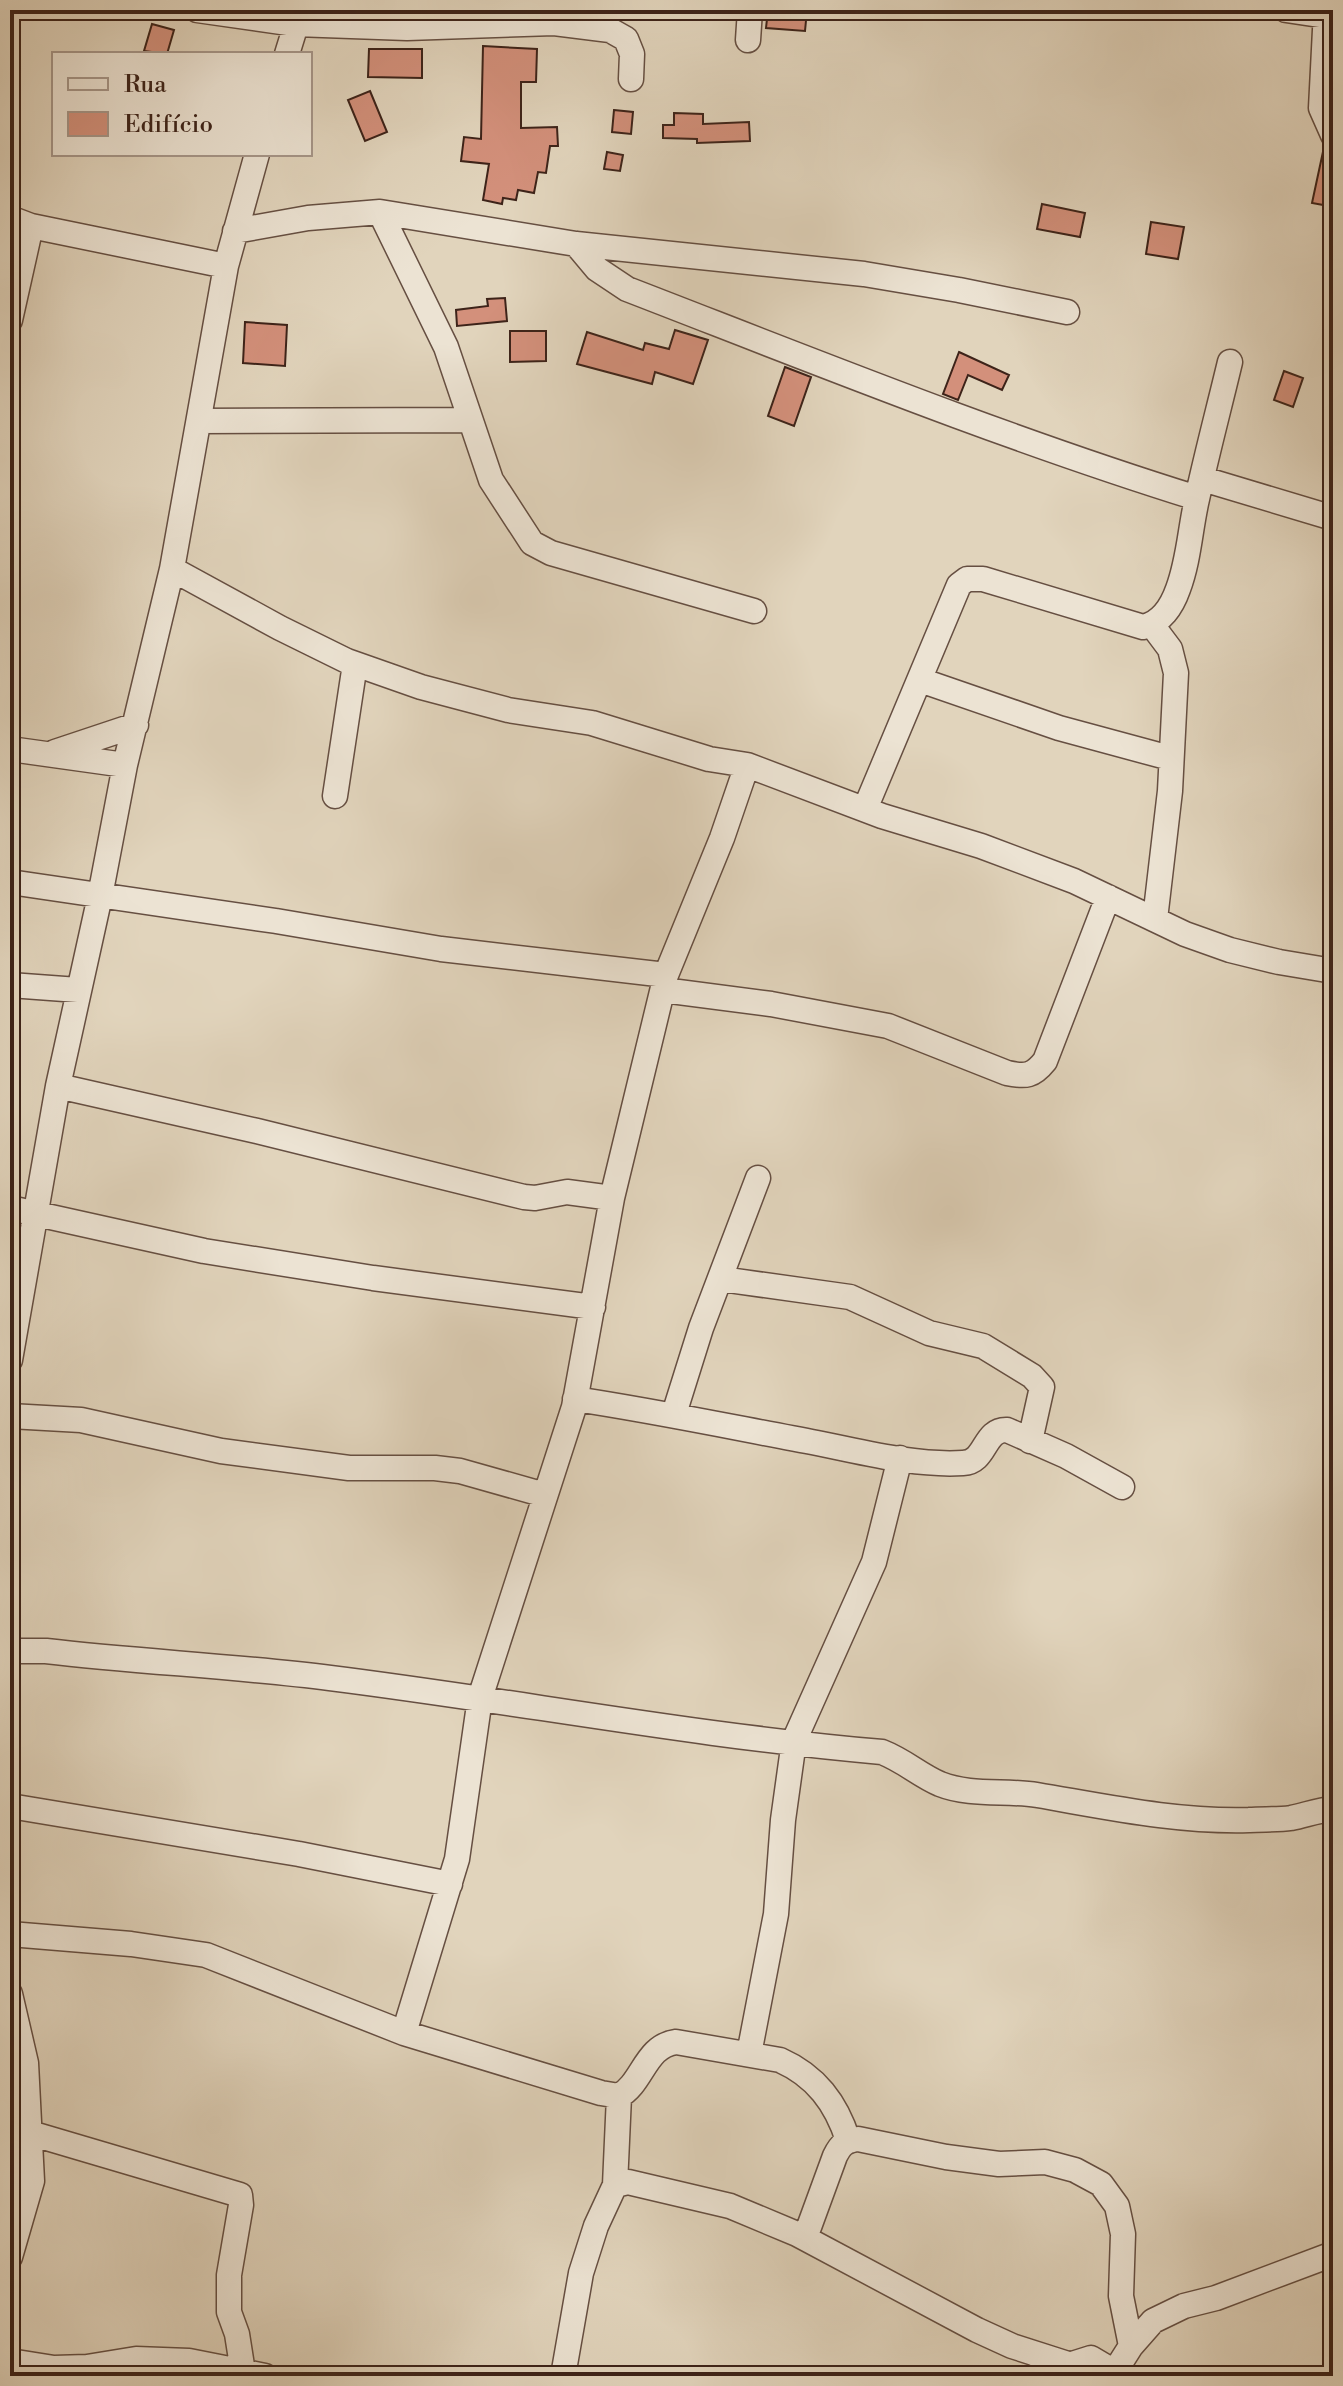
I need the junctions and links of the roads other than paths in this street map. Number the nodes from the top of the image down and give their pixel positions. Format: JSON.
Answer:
{"nodes":[{"id":1,"x":197,"y":10,"type":"edge"},
{"id":2,"x":750,"y":10,"type":"edge"},
{"id":3,"x":1286,"y":10,"type":"edge"},
{"id":4,"x":1326,"y":13,"type":"edge"},
{"id":5,"x":298,"y":17,"type":"edge"},
{"id":6,"x":748,"y":40,"type":"dead end"},
{"id":7,"x":288,"y":52,"type":"edge"},
{"id":8,"x":631,"y":79,"type":"dead end"},
{"id":9,"x":1333,"y":135,"type":"edge"},
{"id":10,"x":256,"y":156,"type":"edge"},
{"id":11,"x":380,"y":212,"type":"junction"},
{"id":12,"x":20,"y":222,"type":"edge"},
{"id":13,"x":235,"y":231,"type":"junction"},
{"id":14,"x":576,"y":244,"type":"junction"},
{"id":15,"x":226,"y":266,"type":"junction"},
{"id":16,"x":1067,"y":312,"type":"dead end"},
{"id":17,"x":10,"y":320,"type":"edge"},
{"id":18,"x":1230,"y":362,"type":"dead end"},
{"id":19,"x":469,"y":420,"type":"junction"},
{"id":20,"x":199,"y":421,"type":"junction"},
{"id":21,"x":1200,"y":489,"type":"junction"},
{"id":22,"x":1333,"y":518,"type":"edge"},
{"id":23,"x":172,"y":569,"type":"junction"},
{"id":24,"x":754,"y":611,"type":"dead end"},
{"id":25,"x":1152,"y":625,"type":"junction"},
{"id":26,"x":355,"y":664,"type":"junction"},
{"id":27,"x":920,"y":680,"type":"junction"},
{"id":28,"x":136,"y":725,"type":"junction"},
{"id":29,"x":10,"y":749,"type":"edge"},
{"id":30,"x":48,"y":754,"type":"junction"},
{"id":31,"x":1170,"y":758,"type":"junction"},
{"id":32,"x":125,"y":765,"type":"junction"},
{"id":33,"x":747,"y":765,"type":"junction"},
{"id":34,"x":335,"y":796,"type":"dead end"},
{"id":35,"x":865,"y":809,"type":"junction"},
{"id":36,"x":10,"y":882,"type":"edge"},
{"id":37,"x":100,"y":896,"type":"junction"},
{"id":38,"x":1108,"y":897,"type":"junction"},
{"id":39,"x":1155,"y":919,"type":"junction"},
{"id":40,"x":1333,"y":971,"type":"edge"},
{"id":41,"x":664,"y":982,"type":"junction"},
{"id":42,"x":10,"y":985,"type":"edge"},
{"id":43,"x":78,"y":990,"type":"junction"},
{"id":44,"x":58,"y":1086,"type":"junction"},
{"id":45,"x":758,"y":1178,"type":"dead end"},
{"id":46,"x":612,"y":1198,"type":"junction"},
{"id":47,"x":10,"y":1208,"type":"edge"},
{"id":48,"x":34,"y":1215,"type":"junction"},
{"id":49,"x":721,"y":1279,"type":"junction"},
{"id":50,"x":593,"y":1307,"type":"junction"},
{"id":51,"x":10,"y":1360,"type":"edge"},
{"id":52,"x":575,"y":1399,"type":"junction"},
{"id":53,"x":674,"y":1414,"type":"junction"},
{"id":54,"x":10,"y":1416,"type":"edge"},
{"id":55,"x":1030,"y":1441,"type":"junction"},
{"id":56,"x":900,"y":1458,"type":"junction"},
{"id":57,"x":1122,"y":1487,"type":"dead end"},
{"id":58,"x":545,"y":1495,"type":"junction"},
{"id":59,"x":10,"y":1651,"type":"edge"},
{"id":60,"x":480,"y":1698,"type":"junction"},
{"id":61,"x":794,"y":1741,"type":"junction"},
{"id":62,"x":10,"y":1806,"type":"edge"},
{"id":63,"x":1333,"y":1809,"type":"edge"},
{"id":64,"x":450,"y":1884,"type":"junction"},
{"id":65,"x":10,"y":1934,"type":"edge"},
{"id":66,"x":10,"y":1994,"type":"edge"},
{"id":67,"x":404,"y":2033,"type":"junction"},
{"id":68,"x":749,"y":2054,"type":"junction"},
{"id":69,"x":619,"y":2096,"type":"junction"},
{"id":70,"x":30,"y":2133,"type":"junction"},
{"id":71,"x":848,"y":2140,"type":"junction"},
{"id":72,"x":21,"y":2178,"type":"edge"},
{"id":73,"x":615,"y":2185,"type":"junction"},
{"id":74,"x":805,"y":2238,"type":"junction"},
{"id":75,"x":1333,"y":2254,"type":"edge"},
{"id":76,"x":10,"y":2257,"type":"edge"},
{"id":77,"x":1131,"y":2346,"type":"junction"},
{"id":78,"x":10,"y":2361,"type":"edge"},
{"id":79,"x":1068,"y":2364,"type":"junction"},
{"id":80,"x":254,"y":2374,"type":"edge"},
{"id":81,"x":1113,"y":2374,"type":"edge"},
{"id":82,"x":563,"y":2376,"type":"edge"},
{"id":83,"x":1034,"y":2376,"type":"edge"}],
"edges":[{"from":1,"to":5,"type":"street"},
{"from":2,"to":6,"type":"street"},
{"from":3,"to":4,"type":"street"},
{"from":4,"to":9,"type":"street"},
{"from":5,"to":7,"type":"street"},
{"from":5,"to":8,"type":"street"},
{"from":10,"to":13,"type":"street"},
{"from":11,"to":13,"type":"street"},
{"from":11,"to":14,"type":"street"},
{"from":11,"to":19,"type":"street"},
{"from":12,"to":15,"type":"street"},
{"from":12,"to":17,"type":"street"},
{"from":13,"to":15,"type":"street"},
{"from":14,"to":16,"type":"street"},
{"from":14,"to":21,"type":"street"},
{"from":15,"to":20,"type":"street"},
{"from":18,"to":21,"type":"street"},
{"from":19,"to":20,"type":"street"},
{"from":19,"to":24,"type":"street"},
{"from":20,"to":23,"type":"street"},
{"from":21,"to":22,"type":"street"},
{"from":21,"to":25,"type":"street"},
{"from":23,"to":26,"type":"street"},
{"from":23,"to":28,"type":"street"},
{"from":25,"to":27,"type":"street"},
{"from":25,"to":31,"type":"street"},
{"from":26,"to":33,"type":"street"},
{"from":26,"to":34,"type":"street"},
{"from":27,"to":31,"type":"street"},
{"from":27,"to":35,"type":"street"},
{"from":28,"to":30,"type":"street"},
{"from":28,"to":32,"type":"street"},
{"from":29,"to":30,"type":"street"},
{"from":30,"to":32,"type":"street"},
{"from":31,"to":39,"type":"street"},
{"from":32,"to":37,"type":"street"},
{"from":33,"to":35,"type":"street"},
{"from":33,"to":41,"type":"street"},
{"from":35,"to":38,"type":"street"},
{"from":36,"to":37,"type":"street"},
{"from":37,"to":41,"type":"street"},
{"from":37,"to":43,"type":"street"},
{"from":38,"to":39,"type":"street"},
{"from":38,"to":41,"type":"street"},
{"from":39,"to":40,"type":"street"},
{"from":41,"to":46,"type":"street"},
{"from":42,"to":43,"type":"street"},
{"from":43,"to":44,"type":"street"},
{"from":44,"to":46,"type":"street"},
{"from":44,"to":48,"type":"street"},
{"from":45,"to":49,"type":"street"},
{"from":46,"to":50,"type":"street"},
{"from":47,"to":48,"type":"street"},
{"from":48,"to":50,"type":"street"},
{"from":48,"to":51,"type":"street"},
{"from":49,"to":53,"type":"street"},
{"from":49,"to":55,"type":"street"},
{"from":50,"to":52,"type":"street"},
{"from":52,"to":53,"type":"street"},
{"from":52,"to":58,"type":"street"},
{"from":53,"to":56,"type":"street"},
{"from":54,"to":58,"type":"street"},
{"from":55,"to":56,"type":"street"},
{"from":55,"to":57,"type":"street"},
{"from":56,"to":61,"type":"street"},
{"from":58,"to":60,"type":"street"},
{"from":59,"to":60,"type":"street"},
{"from":60,"to":61,"type":"street"},
{"from":60,"to":64,"type":"street"},
{"from":61,"to":63,"type":"street"},
{"from":61,"to":68,"type":"street"},
{"from":62,"to":64,"type":"street"},
{"from":64,"to":67,"type":"street"},
{"from":65,"to":67,"type":"street"},
{"from":66,"to":70,"type":"street"},
{"from":67,"to":69,"type":"street"},
{"from":68,"to":69,"type":"street"},
{"from":68,"to":71,"type":"street"},
{"from":69,"to":73,"type":"street"},
{"from":70,"to":72,"type":"street"},
{"from":70,"to":80,"type":"street"},
{"from":71,"to":74,"type":"street"},
{"from":71,"to":77,"type":"street"},
{"from":72,"to":76,"type":"street"},
{"from":73,"to":74,"type":"street"},
{"from":73,"to":82,"type":"street"},
{"from":74,"to":79,"type":"street"},
{"from":75,"to":77,"type":"street"},
{"from":77,"to":81,"type":"street"},
{"from":78,"to":80,"type":"street"},
{"from":79,"to":81,"type":"street"},
{"from":79,"to":83,"type":"street"}]}
